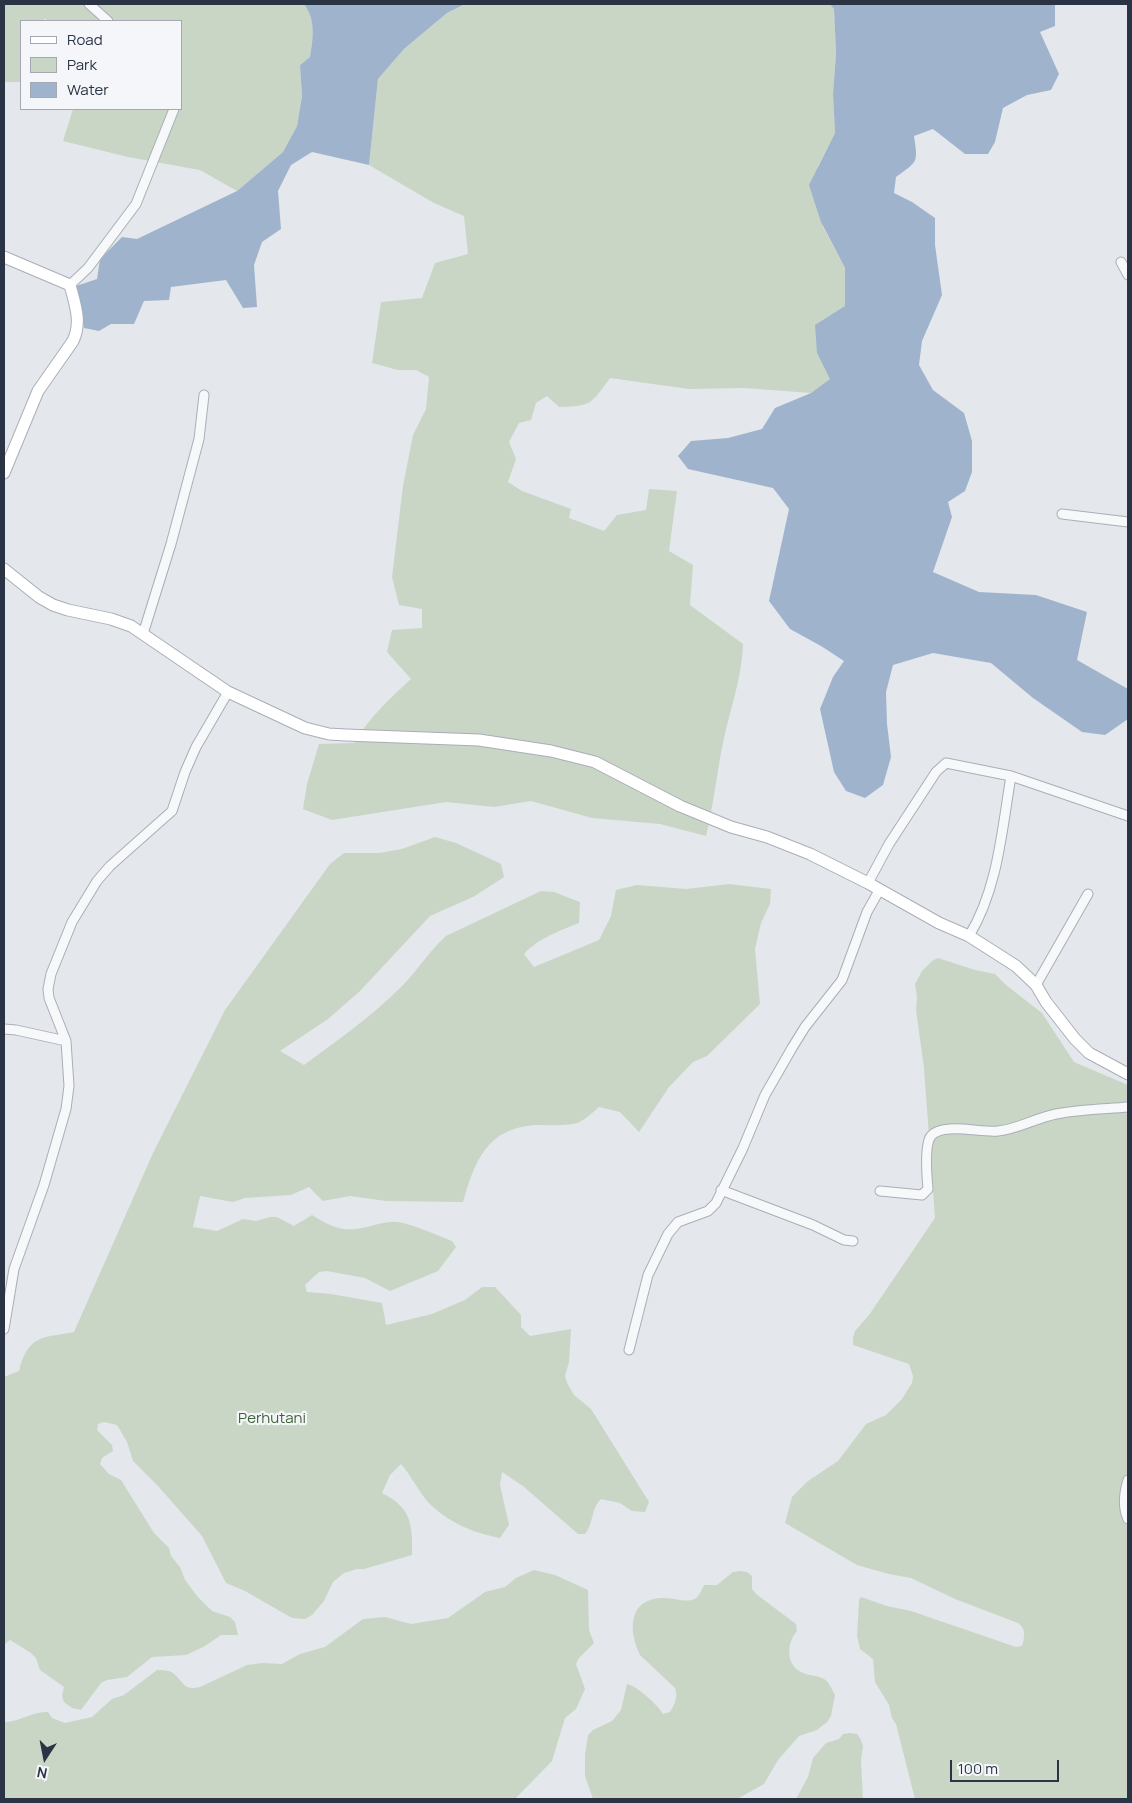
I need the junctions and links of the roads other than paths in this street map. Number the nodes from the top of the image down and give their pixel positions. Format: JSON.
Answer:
{"nodes":[{"id":1,"x":90,"y":4,"type":"edge"},
{"id":2,"x":107,"y":20,"type":"edge"},
{"id":3,"x":174,"y":110,"type":"edge"},
{"id":4,"x":4,"y":257,"type":"edge"},
{"id":5,"x":1121,"y":262,"type":"dead end"},
{"id":6,"x":1128,"y":275,"type":"edge"},
{"id":7,"x":70,"y":285,"type":"junction"},
{"id":8,"x":204,"y":395,"type":"dead end"},
{"id":9,"x":8,"y":451,"type":"edge"},
{"id":10,"x":4,"y":473,"type":"edge"},
{"id":11,"x":1062,"y":514,"type":"dead end"},
{"id":12,"x":1128,"y":522,"type":"edge"},
{"id":13,"x":4,"y":569,"type":"edge"},
{"id":14,"x":143,"y":634,"type":"junction"},
{"id":15,"x":228,"y":692,"type":"junction"},
{"id":16,"x":1011,"y":776,"type":"junction"},
{"id":17,"x":1128,"y":816,"type":"edge"},
{"id":18,"x":868,"y":883,"type":"junction"},
{"id":19,"x":880,"y":889,"type":"junction"},
{"id":20,"x":1088,"y":894,"type":"dead end"},
{"id":21,"x":969,"y":936,"type":"junction"},
{"id":22,"x":1036,"y":985,"type":"junction"},
{"id":23,"x":4,"y":1029,"type":"edge"},
{"id":24,"x":66,"y":1041,"type":"junction"},
{"id":25,"x":1128,"y":1074,"type":"edge"},
{"id":26,"x":1128,"y":1107,"type":"edge"},
{"id":27,"x":722,"y":1190,"type":"junction"},
{"id":28,"x":880,"y":1191,"type":"dead end"},
{"id":29,"x":853,"y":1241,"type":"dead end"},
{"id":30,"x":4,"y":1329,"type":"edge"},
{"id":31,"x":629,"y":1350,"type":"dead end"},
{"id":32,"x":1128,"y":1480,"type":"edge"},
{"id":33,"x":1128,"y":1519,"type":"edge"}],
"edges":[{"from":1,"to":2,"type":"street"},
{"from":3,"to":7,"type":"street"},
{"from":4,"to":7,"type":"street"},
{"from":5,"to":6,"type":"street"},
{"from":7,"to":9,"type":"street"},
{"from":8,"to":14,"type":"street"},
{"from":9,"to":10,"type":"street"},
{"from":11,"to":12,"type":"street"},
{"from":13,"to":14,"type":"street"},
{"from":14,"to":15,"type":"street"},
{"from":15,"to":18,"type":"street"},
{"from":15,"to":24,"type":"street"},
{"from":16,"to":17,"type":"street"},
{"from":16,"to":18,"type":"street"},
{"from":16,"to":21,"type":"street"},
{"from":18,"to":19,"type":"street"},
{"from":19,"to":21,"type":"street"},
{"from":19,"to":27,"type":"street"},
{"from":20,"to":22,"type":"street"},
{"from":21,"to":22,"type":"street"},
{"from":22,"to":25,"type":"street"},
{"from":23,"to":24,"type":"street"},
{"from":24,"to":30,"type":"street"},
{"from":26,"to":28,"type":"street"},
{"from":27,"to":29,"type":"street"},
{"from":27,"to":31,"type":"street"},
{"from":32,"to":33,"type":"street"}]}
